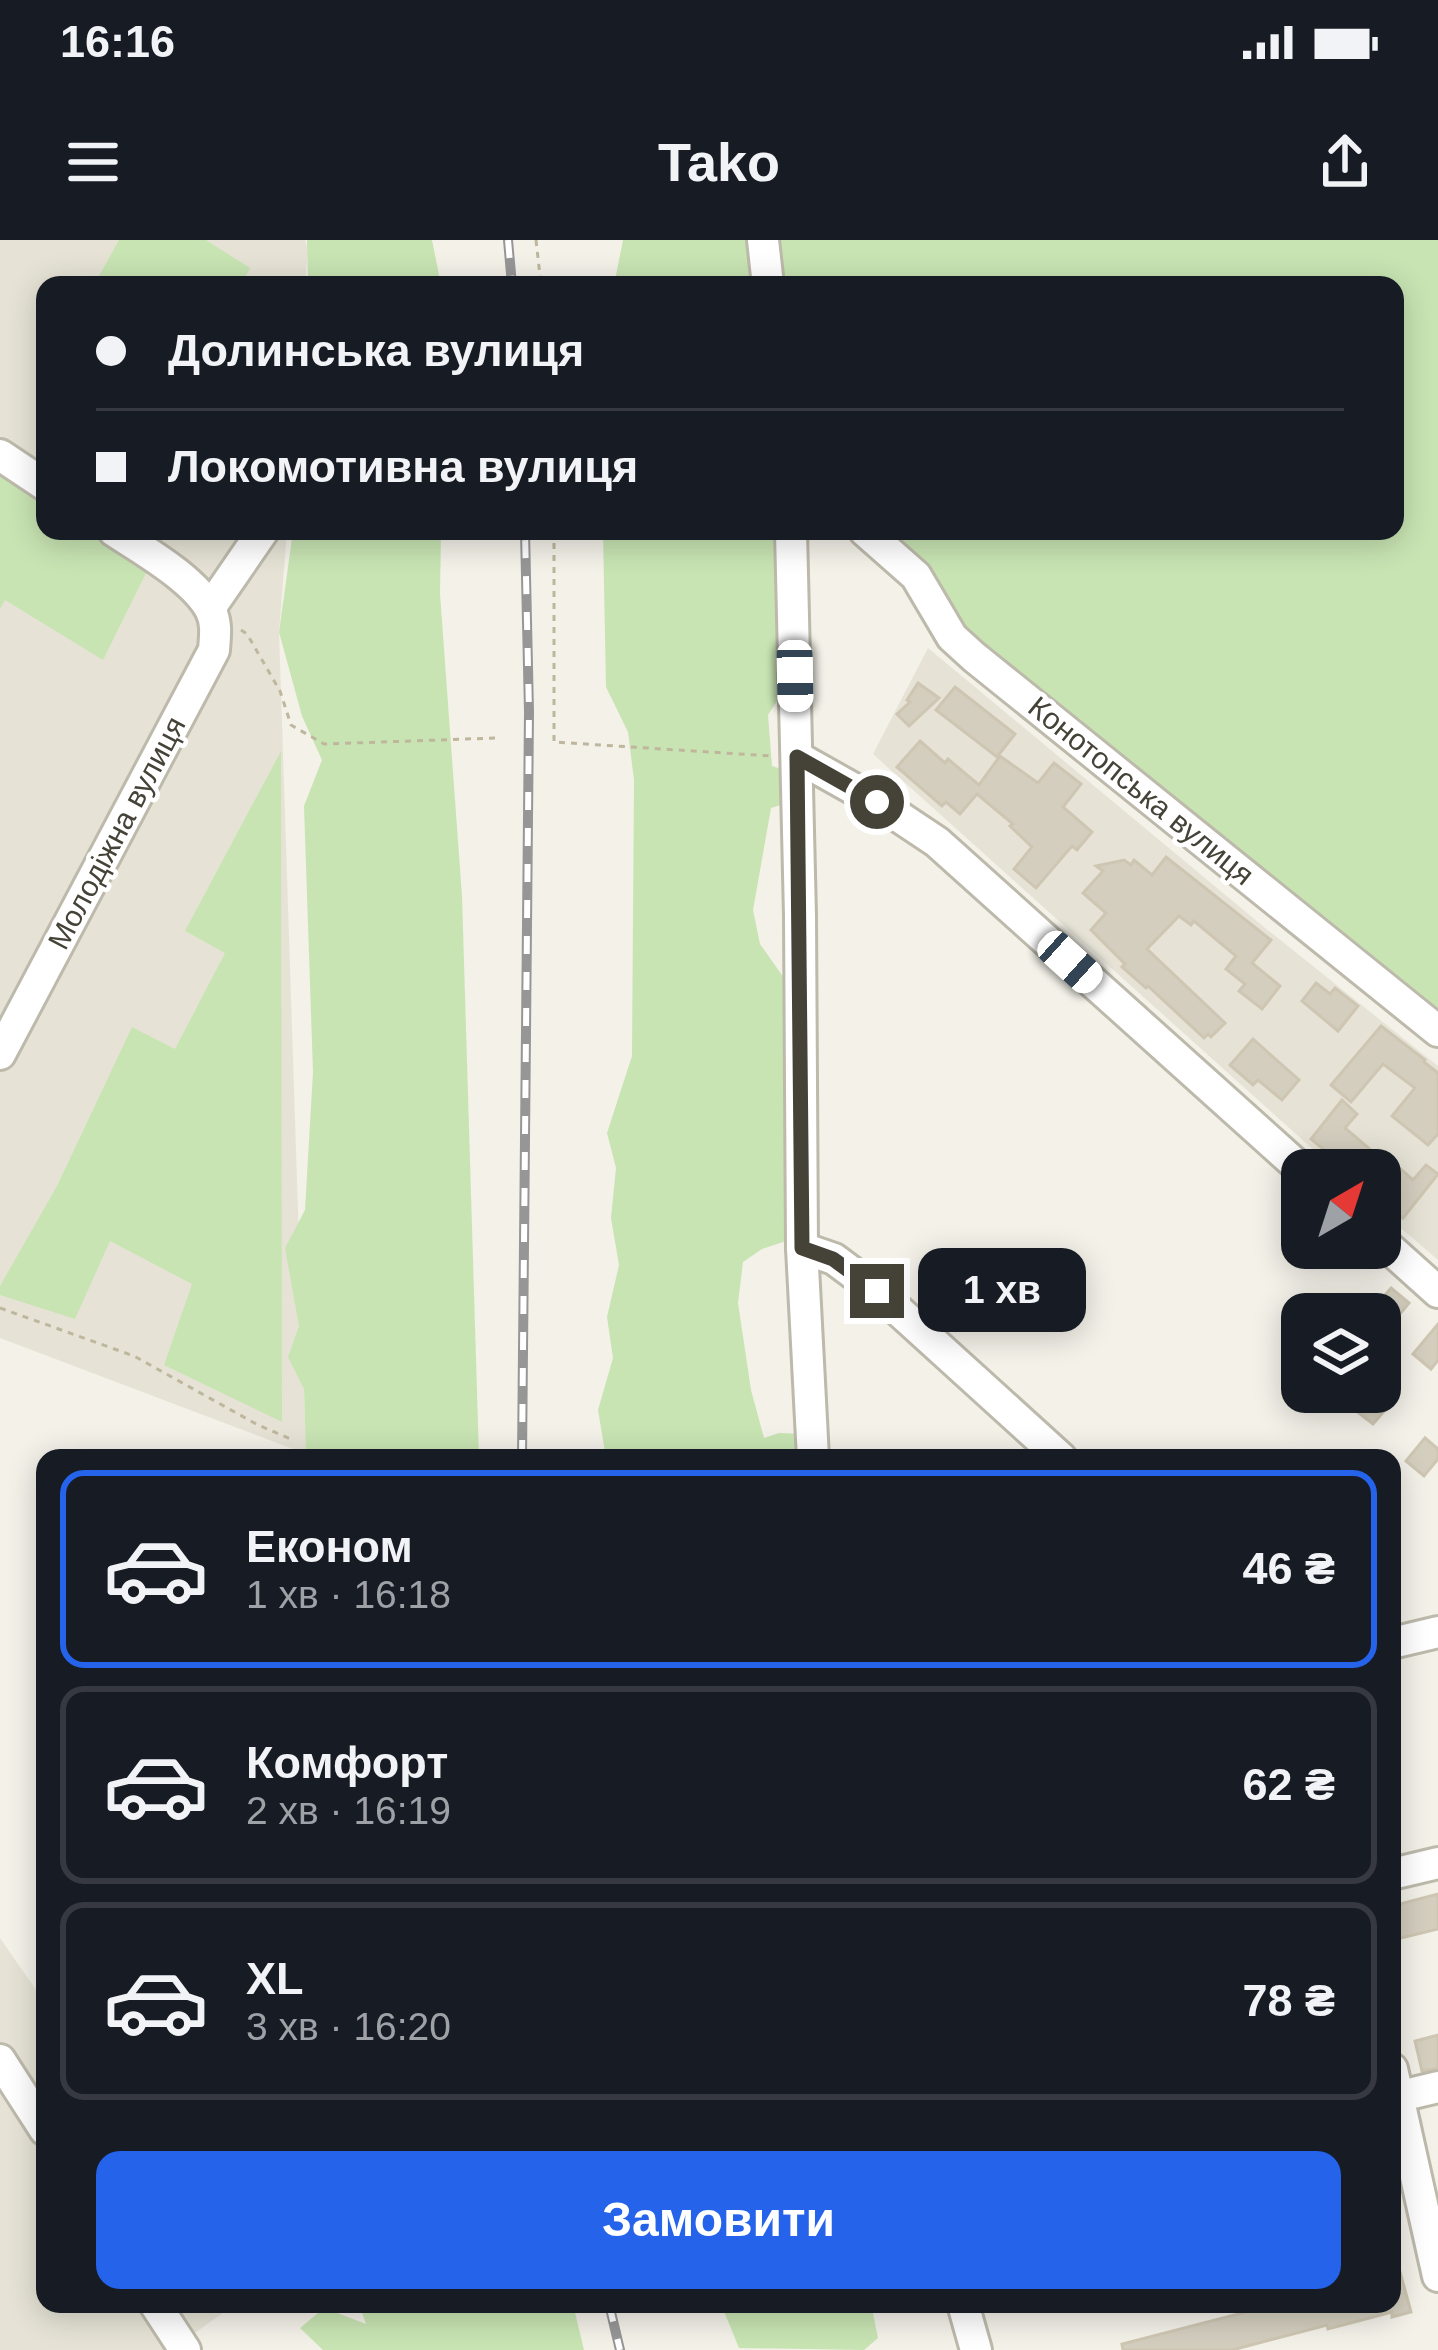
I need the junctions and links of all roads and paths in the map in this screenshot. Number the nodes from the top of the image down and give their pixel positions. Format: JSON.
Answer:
{"nodes":[{"id":1,"x":536,"y":240,"type":"edge"},
{"id":2,"x":764,"y":240,"type":"edge"},
{"id":3,"x":541,"y":276,"type":"edge"},
{"id":4,"x":767,"y":276,"type":"edge"},
{"id":5,"x":0,"y":455,"type":"edge"},
{"id":6,"x":36,"y":479,"type":"edge"},
{"id":7,"x":128,"y":540,"type":"edge"},
{"id":8,"x":257,"y":540,"type":"edge"},
{"id":9,"x":554,"y":540,"type":"edge"},
{"id":10,"x":790,"y":540,"type":"edge"},
{"id":11,"x":875,"y":540,"type":"edge"},
{"id":12,"x":210,"y":608,"type":"junction"},
{"id":13,"x":496,"y":739,"type":"dead end"},
{"id":14,"x":797,"y":757,"type":"junction"},
{"id":15,"x":1438,"y":1031,"type":"edge"},
{"id":16,"x":0,"y":1054,"type":"edge"},
{"id":17,"x":1281,"y":1151,"type":"edge"},
{"id":18,"x":802,"y":1248,"type":"junction"},
{"id":19,"x":1401,"y":1259,"type":"edge"},
{"id":20,"x":1438,"y":1292,"type":"edge"},
{"id":21,"x":0,"y":1307,"type":"edge"},
{"id":22,"x":293,"y":1440,"type":"dead end"},
{"id":23,"x":813,"y":1449,"type":"edge"},
{"id":24,"x":1051,"y":1449,"type":"edge"},
{"id":25,"x":1438,"y":1632,"type":"edge"},
{"id":26,"x":1401,"y":1641,"type":"edge"},
{"id":27,"x":1438,"y":1863,"type":"edge"},
{"id":28,"x":1401,"y":1872,"type":"edge"},
{"id":29,"x":0,"y":2060,"type":"edge"},
{"id":30,"x":1438,"y":2086,"type":"edge"},
{"id":31,"x":1401,"y":2087,"type":"edge"},
{"id":32,"x":36,"y":2116,"type":"edge"},
{"id":33,"x":1401,"y":2117,"type":"edge"},
{"id":34,"x":1438,"y":2276,"type":"edge"},
{"id":35,"x":161,"y":2313,"type":"edge"},
{"id":36,"x":966,"y":2313,"type":"edge"},
{"id":37,"x":184,"y":2350,"type":"edge"},
{"id":38,"x":976,"y":2350,"type":"edge"}],
"edges":[{"from":1,"to":3,"type":"path"},
{"from":2,"to":4,"type":"street"},
{"from":5,"to":6,"type":"street"},
{"from":7,"to":12,"type":"street"},
{"from":8,"to":12,"type":"street"},
{"from":9,"to":14,"type":"path"},
{"from":10,"to":14,"type":"street"},
{"from":11,"to":15,"type":"street","name":"Конотопська вулиця"},
{"from":12,"to":13,"type":"path"},
{"from":12,"to":16,"type":"street","name":"Молодіжна вулиця"},
{"from":14,"to":17,"type":"street"},
{"from":14,"to":18,"type":"street"},
{"from":18,"to":23,"type":"street"},
{"from":18,"to":24,"type":"street"},
{"from":19,"to":20,"type":"street"},
{"from":21,"to":22,"type":"path"},
{"from":25,"to":26,"type":"street"},
{"from":27,"to":28,"type":"street"},
{"from":29,"to":32,"type":"street"},
{"from":30,"to":31,"type":"street"},
{"from":33,"to":34,"type":"street"},
{"from":35,"to":37,"type":"street"},
{"from":36,"to":38,"type":"street"}]}
